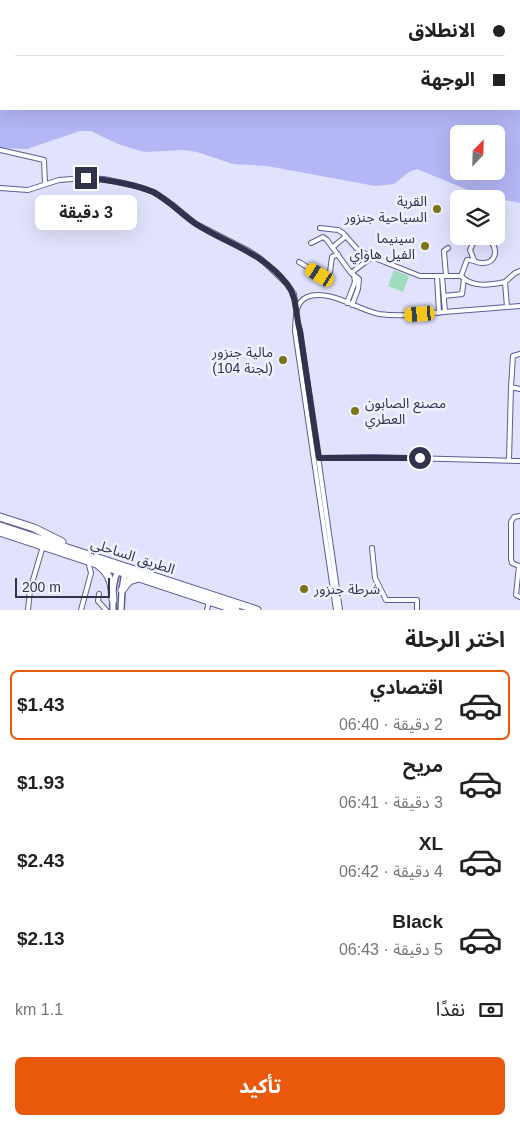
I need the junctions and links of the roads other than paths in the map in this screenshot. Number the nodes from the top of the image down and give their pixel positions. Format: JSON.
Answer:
{"nodes":[{"id":1,"x":0,"y":150,"type":"edge"},
{"id":2,"x":45,"y":184,"type":"junction"},
{"id":3,"x":0,"y":188,"type":"edge"},
{"id":4,"x":320,"y":228,"type":"dead end"},
{"id":5,"x":346,"y":236,"type":"junction"},
{"id":6,"x":311,"y":242,"type":"dead end"},
{"id":7,"x":332,"y":247,"type":"junction"},
{"id":8,"x":448,"y":248,"type":"dead end"},
{"id":9,"x":470,"y":250,"type":"junction"},
{"id":10,"x":338,"y":254,"type":"junction"},
{"id":11,"x":372,"y":257,"type":"junction"},
{"id":12,"x":467,"y":260,"type":"junction"},
{"id":13,"x":474,"y":260,"type":"junction"},
{"id":14,"x":299,"y":262,"type":"dead end"},
{"id":15,"x":520,"y":271,"type":"edge"},
{"id":16,"x":352,"y":274,"type":"junction"},
{"id":17,"x":442,"y":276,"type":"junction"},
{"id":18,"x":462,"y":278,"type":"junction"},
{"id":19,"x":505,"y":282,"type":"junction"},
{"id":20,"x":444,"y":296,"type":"junction"},
{"id":21,"x":347,"y":303,"type":"junction"},
{"id":22,"x":352,"y":305,"type":"junction"},
{"id":23,"x":520,"y":306,"type":"edge"},
{"id":24,"x":506,"y":308,"type":"junction"},
{"id":25,"x":296,"y":310,"type":"junction"},
{"id":26,"x":445,"y":312,"type":"junction"},
{"id":27,"x":439,"y":313,"type":"junction"},
{"id":28,"x":520,"y":354,"type":"edge"},
{"id":29,"x":511,"y":387,"type":"junction"},
{"id":30,"x":520,"y":389,"type":"edge"},
{"id":31,"x":316,"y":458,"type":"junction"},
{"id":32,"x":509,"y":460,"type":"junction"},
{"id":33,"x":520,"y":461,"type":"edge"},
{"id":34,"x":520,"y":516,"type":"edge"},
{"id":35,"x":0,"y":518,"type":"edge"},
{"id":36,"x":0,"y":526,"type":"edge"},
{"id":37,"x":0,"y":532,"type":"edge"},
{"id":38,"x":43,"y":546,"type":"junction"},
{"id":39,"x":372,"y":548,"type":"dead end"},
{"id":40,"x":75,"y":550,"type":"junction"},
{"id":41,"x":89,"y":560,"type":"junction"},
{"id":42,"x":520,"y":566,"type":"edge"},
{"id":43,"x":122,"y":569,"type":"junction"},
{"id":44,"x":146,"y":579,"type":"junction"},
{"id":45,"x":122,"y":590,"type":"junction"},
{"id":46,"x":99,"y":594,"type":"dead end"},
{"id":47,"x":520,"y":597,"type":"edge"},
{"id":48,"x":113,"y":600,"type":"junction"},
{"id":49,"x":209,"y":601,"type":"junction"},
{"id":50,"x":28,"y":610,"type":"edge"},
{"id":51,"x":82,"y":610,"type":"edge"},
{"id":52,"x":106,"y":610,"type":"edge"},
{"id":53,"x":113,"y":610,"type":"edge"},
{"id":54,"x":121,"y":610,"type":"edge"},
{"id":55,"x":207,"y":610,"type":"edge"},
{"id":56,"x":236,"y":610,"type":"edge"},
{"id":57,"x":257,"y":610,"type":"edge"},
{"id":58,"x":336,"y":610,"type":"edge"},
{"id":59,"x":340,"y":610,"type":"edge"},
{"id":60,"x":417,"y":610,"type":"edge"}],
"edges":[{"from":1,"to":2,"type":"street"},
{"from":2,"to":3,"type":"street"},
{"from":2,"to":25,"type":"street"},
{"from":4,"to":5,"type":"street"},
{"from":5,"to":7,"type":"street"},
{"from":5,"to":11,"type":"street"},
{"from":6,"to":7,"type":"street"},
{"from":7,"to":10,"type":"street"},
{"from":8,"to":17,"type":"street"},
{"from":9,"to":12,"type":"street"},
{"from":9,"to":13,"type":"street"},
{"from":9,"to":13,"type":"street"},
{"from":10,"to":14,"type":"street"},
{"from":10,"to":16,"type":"street"},
{"from":11,"to":16,"type":"street"},
{"from":11,"to":17,"type":"street"},
{"from":12,"to":13,"type":"street"},
{"from":12,"to":18,"type":"street"},
{"from":15,"to":19,"type":"street"},
{"from":16,"to":21,"type":"street"},
{"from":16,"to":22,"type":"street"},
{"from":17,"to":18,"type":"street"},
{"from":17,"to":20,"type":"street"},
{"from":17,"to":27,"type":"street"},
{"from":18,"to":19,"type":"street"},
{"from":18,"to":20,"type":"street"},
{"from":19,"to":24,"type":"street"},
{"from":20,"to":26,"type":"street"},
{"from":21,"to":22,"type":"street"},
{"from":21,"to":25,"type":"street"},
{"from":22,"to":27,"type":"street"},
{"from":23,"to":24,"type":"street"},
{"from":24,"to":26,"type":"street"},
{"from":25,"to":31,"type":"street"},
{"from":26,"to":27,"type":"street"},
{"from":28,"to":29,"type":"street"},
{"from":29,"to":30,"type":"street"},
{"from":29,"to":32,"type":"street"},
{"from":31,"to":32,"type":"street"},
{"from":31,"to":58,"type":"street"},
{"from":31,"to":59,"type":"street"},
{"from":32,"to":33,"type":"street"},
{"from":34,"to":42,"type":"street"},
{"from":35,"to":40,"type":"highway"},
{"from":36,"to":40,"type":"highway","name":"الطريق الساحلي"},
{"from":37,"to":38,"type":"highway","name":"الطريق الساحلي"},
{"from":38,"to":41,"type":"highway","name":"الطريق الساحلي"},
{"from":38,"to":50,"type":"street"},
{"from":39,"to":60,"type":"street"},
{"from":40,"to":43,"type":"highway","name":"الطريق الساحلي"},
{"from":41,"to":43,"type":"highway","name":"الطريق الساحلي"},
{"from":41,"to":48,"type":"highway"},
{"from":41,"to":51,"type":"street"},
{"from":42,"to":47,"type":"street"},
{"from":43,"to":44,"type":"highway","name":"الطريق الساحلي"},
{"from":43,"to":45,"type":"main road"},
{"from":43,"to":48,"type":"main road"},
{"from":43,"to":57,"type":"highway","name":"الطريق الساحلي"},
{"from":44,"to":45,"type":"highway"},
{"from":44,"to":49,"type":"highway","name":"الطريق الساحلي"},
{"from":45,"to":54,"type":"main road"},
{"from":46,"to":52,"type":"street"},
{"from":48,"to":53,"type":"main road"},
{"from":49,"to":55,"type":"street"},
{"from":49,"to":56,"type":"highway","name":"الطريق الساحلي"}]}
